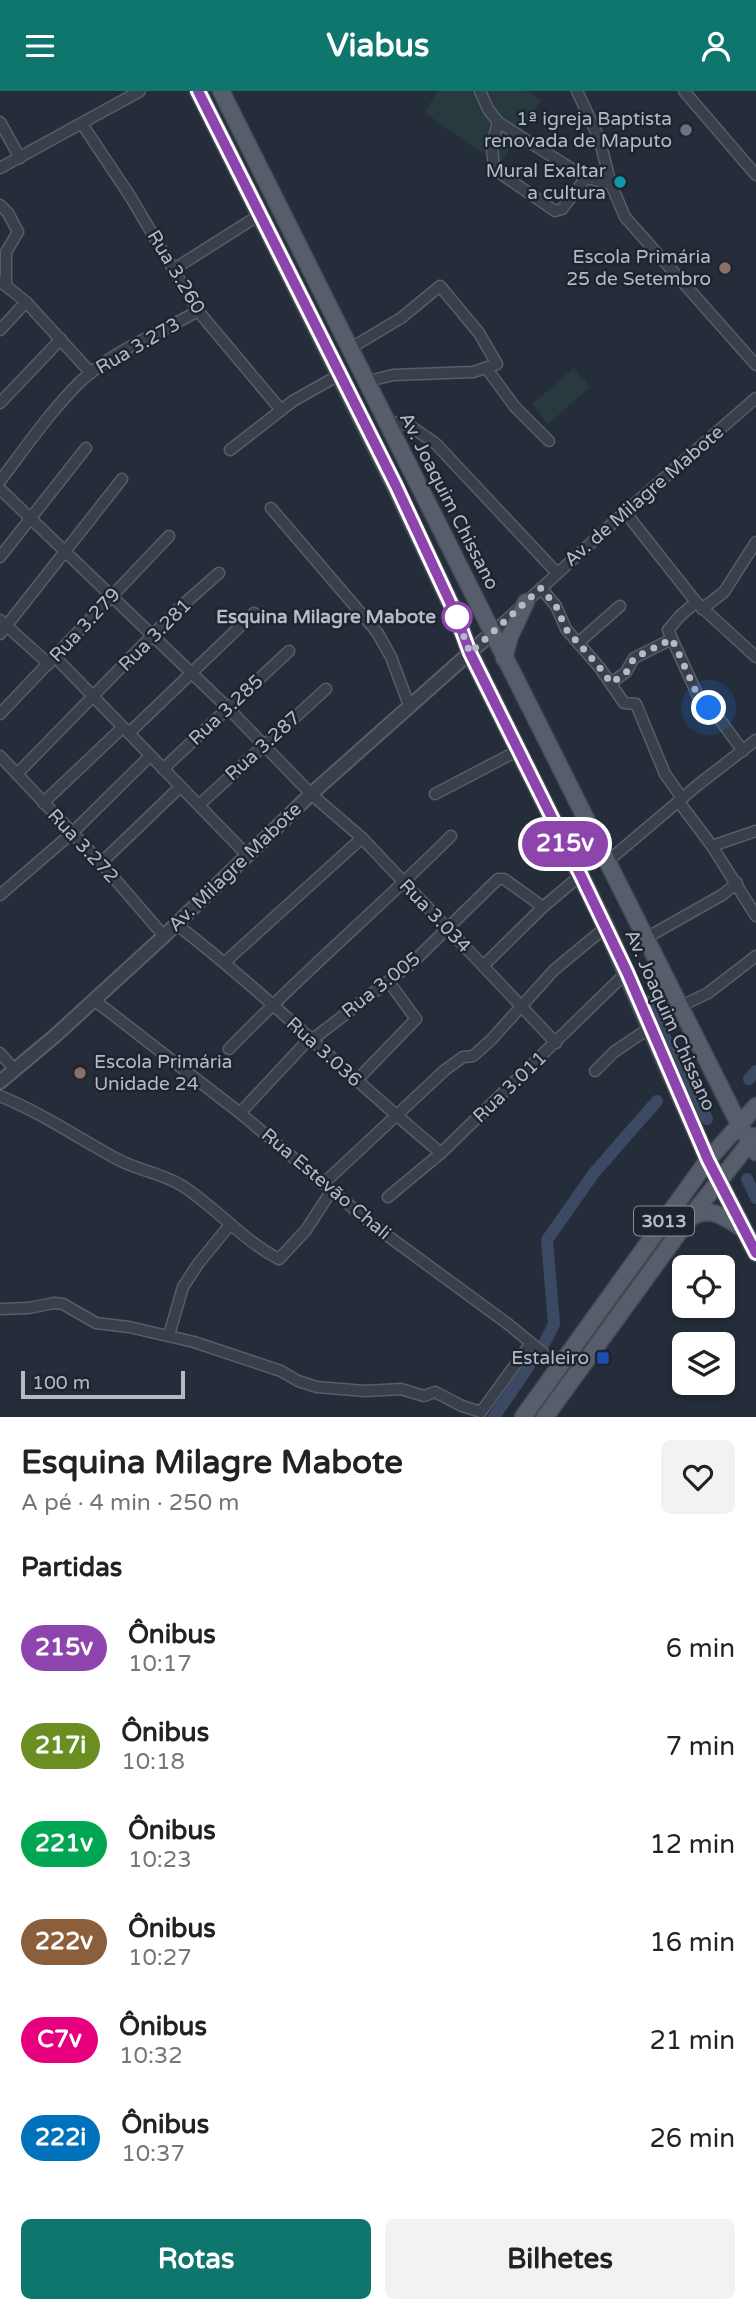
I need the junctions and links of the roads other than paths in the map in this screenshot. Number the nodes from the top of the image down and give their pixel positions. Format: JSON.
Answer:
{"nodes":[{"id":1,"x":140,"y":91,"type":"edge"},
{"id":2,"x":198,"y":91,"type":"edge"},
{"id":3,"x":221,"y":91,"type":"edge"},
{"id":4,"x":480,"y":91,"type":"edge"},
{"id":5,"x":577,"y":91,"type":"edge"},
{"id":6,"x":684,"y":91,"type":"edge"},
{"id":7,"x":0,"y":122,"type":"edge"},
{"id":8,"x":498,"y":122,"type":"junction"},
{"id":9,"x":82,"y":124,"type":"junction"},
{"id":10,"x":20,"y":158,"type":"junction"},
{"id":11,"x":752,"y":163,"type":"edge"},
{"id":12,"x":0,"y":168,"type":"edge"},
{"id":13,"x":756,"y":175,"type":"edge"},
{"id":14,"x":586,"y":178,"type":"junction"},
{"id":15,"x":611,"y":184,"type":"junction"},
{"id":16,"x":0,"y":205,"type":"edge"},
{"id":17,"x":261,"y":214,"type":"junction"},
{"id":18,"x":174,"y":269,"type":"junction"},
{"id":19,"x":3,"y":283,"type":"edge"},
{"id":20,"x":26,"y":302,"type":"junction"},
{"id":21,"x":198,"y":311,"type":"junction"},
{"id":22,"x":0,"y":330,"type":"edge"},
{"id":23,"x":61,"y":339,"type":"junction"},
{"id":24,"x":349,"y":349,"type":"junction"},
{"id":25,"x":756,"y":365,"type":"edge"},
{"id":26,"x":487,"y":369,"type":"junction"},
{"id":27,"x":91,"y":373,"type":"junction"},
{"id":28,"x":339,"y":375,"type":"junction"},
{"id":29,"x":365,"y":382,"type":"junction"},
{"id":30,"x":756,"y":398,"type":"edge"},
{"id":31,"x":0,"y":403,"type":"edge"},
{"id":32,"x":281,"y":410,"type":"junction"},
{"id":33,"x":385,"y":420,"type":"junction"},
{"id":34,"x":549,"y":441,"type":"dead end"},
{"id":35,"x":86,"y":448,"type":"dead end"},
{"id":36,"x":230,"y":450,"type":"dead end"},
{"id":37,"x":122,"y":479,"type":"dead end"},
{"id":38,"x":0,"y":481,"type":"edge"},
{"id":39,"x":0,"y":489,"type":"edge"},
{"id":40,"x":271,"y":508,"type":"dead end"},
{"id":41,"x":625,"y":512,"type":"junction"},
{"id":42,"x":30,"y":520,"type":"junction"},
{"id":43,"x":169,"y":536,"type":"dead end"},
{"id":44,"x":756,"y":543,"type":"edge"},
{"id":45,"x":64,"y":552,"type":"junction"},
{"id":46,"x":0,"y":557,"type":"edge"},
{"id":47,"x":219,"y":573,"type":"dead end"},
{"id":48,"x":557,"y":573,"type":"junction"},
{"id":49,"x":541,"y":588,"type":"junction"},
{"id":50,"x":112,"y":597,"type":"junction"},
{"id":51,"x":526,"y":603,"type":"junction"},
{"id":52,"x":620,"y":605,"type":"dead end"},
{"id":53,"x":699,"y":606,"type":"junction"},
{"id":54,"x":254,"y":613,"type":"dead end"},
{"id":55,"x":2,"y":627,"type":"edge"},
{"id":56,"x":492,"y":633,"type":"junction"},
{"id":57,"x":153,"y":636,"type":"junction"},
{"id":58,"x":672,"y":639,"type":"junction"},
{"id":59,"x":578,"y":643,"type":"junction"},
{"id":60,"x":289,"y":651,"type":"dead end"},
{"id":61,"x":470,"y":653,"type":"junction"},
{"id":62,"x":756,"y":657,"type":"edge"},
{"id":63,"x":504,"y":658,"type":"junction"},
{"id":64,"x":52,"y":660,"type":"junction"},
{"id":65,"x":191,"y":673,"type":"junction"},
{"id":66,"x":611,"y":683,"type":"junction"},
{"id":67,"x":326,"y":689,"type":"dead end"},
{"id":68,"x":92,"y":697,"type":"junction"},
{"id":69,"x":409,"y":705,"type":"junction"},
{"id":70,"x":229,"y":709,"type":"junction"},
{"id":71,"x":0,"y":714,"type":"edge"},
{"id":72,"x":125,"y":731,"type":"junction"},
{"id":73,"x":756,"y":740,"type":"edge"},
{"id":74,"x":264,"y":745,"type":"junction"},
{"id":75,"x":519,"y":750,"type":"junction"},
{"id":76,"x":743,"y":751,"type":"junction"},
{"id":77,"x":0,"y":756,"type":"edge"},
{"id":78,"x":150,"y":756,"type":"junction"},
{"id":79,"x":163,"y":769,"type":"junction"},
{"id":80,"x":17,"y":774,"type":"junction"},
{"id":81,"x":180,"y":787,"type":"junction"},
{"id":82,"x":311,"y":794,"type":"junction"},
{"id":83,"x":435,"y":794,"type":"dead end"},
{"id":84,"x":681,"y":800,"type":"junction"},
{"id":85,"x":43,"y":803,"type":"junction"},
{"id":86,"x":200,"y":804,"type":"junction"},
{"id":87,"x":756,"y":831,"type":"edge"},
{"id":88,"x":72,"y":833,"type":"junction"},
{"id":89,"x":451,"y":836,"type":"dead end"},
{"id":90,"x":362,"y":838,"type":"junction"},
{"id":91,"x":712,"y":846,"type":"junction"},
{"id":92,"x":246,"y":854,"type":"junction"},
{"id":93,"x":608,"y":861,"type":"junction"},
{"id":94,"x":101,"y":863,"type":"junction"},
{"id":95,"x":581,"y":876,"type":"junction"},
{"id":96,"x":402,"y":882,"type":"junction"},
{"id":97,"x":737,"y":883,"type":"junction"},
{"id":98,"x":0,"y":895,"type":"edge"},
{"id":99,"x":752,"y":903,"type":"edge"},
{"id":100,"x":543,"y":907,"type":"junction"},
{"id":101,"x":756,"y":916,"type":"edge"},
{"id":102,"x":176,"y":924,"type":"junction"},
{"id":103,"x":606,"y":927,"type":"junction"},
{"id":104,"x":446,"y":928,"type":"junction"},
{"id":105,"x":164,"y":936,"type":"junction"},
{"id":106,"x":646,"y":938,"type":"junction"},
{"id":107,"x":756,"y":956,"type":"edge"},
{"id":108,"x":225,"y":962,"type":"junction"},
{"id":109,"x":483,"y":966,"type":"junction"},
{"id":110,"x":627,"y":972,"type":"junction"},
{"id":111,"x":389,"y":982,"type":"junction"},
{"id":112,"x":94,"y":1000,"type":"junction"},
{"id":113,"x":271,"y":1005,"type":"junction"},
{"id":114,"x":681,"y":1006,"type":"junction"},
{"id":115,"x":521,"y":1007,"type":"junction"},
{"id":116,"x":651,"y":1027,"type":"junction"},
{"id":117,"x":312,"y":1038,"type":"junction"},
{"id":118,"x":556,"y":1043,"type":"junction"},
{"id":119,"x":229,"y":1049,"type":"dead end"},
{"id":120,"x":0,"y":1053,"type":"edge"},
{"id":121,"x":15,"y":1070,"type":"junction"},
{"id":122,"x":594,"y":1071,"type":"dead end"},
{"id":123,"x":356,"y":1081,"type":"junction"},
{"id":124,"x":0,"y":1082,"type":"edge"},
{"id":125,"x":0,"y":1096,"type":"edge"},
{"id":126,"x":756,"y":1106,"type":"edge"},
{"id":127,"x":240,"y":1113,"type":"junction"},
{"id":128,"x":396,"y":1115,"type":"junction"},
{"id":129,"x":740,"y":1124,"type":"junction"},
{"id":130,"x":754,"y":1142,"type":"edge"},
{"id":131,"x":441,"y":1153,"type":"junction"},
{"id":132,"x":708,"y":1160,"type":"junction"},
{"id":133,"x":720,"y":1180,"type":"junction"},
{"id":134,"x":328,"y":1186,"type":"junction"},
{"id":135,"x":388,"y":1197,"type":"dead end"},
{"id":136,"x":688,"y":1220,"type":"junction"},
{"id":137,"x":229,"y":1226,"type":"junction"},
{"id":138,"x":744,"y":1230,"type":"junction"},
{"id":139,"x":756,"y":1253,"type":"edge"},
{"id":140,"x":0,"y":1309,"type":"edge"},
{"id":141,"x":169,"y":1335,"type":"junction"},
{"id":142,"x":531,"y":1343,"type":"junction"},
{"id":143,"x":559,"y":1366,"type":"junction"},
{"id":144,"x":523,"y":1417,"type":"edge"},
{"id":145,"x":545,"y":1417,"type":"edge"}],
"edges":[{"from":1,"to":9,"type":"street"},
{"from":2,"to":17,"type":"main road"},
{"from":3,"to":24,"type":"main road","name":"Av. Joaquim Chissano"},
{"from":4,"to":8,"type":"street"},
{"from":5,"to":15,"type":"street"},
{"from":6,"to":11,"type":"street"},
{"from":7,"to":10,"type":"street"},
{"from":8,"to":14,"type":"street"},
{"from":8,"to":14,"type":"street"},
{"from":9,"to":10,"type":"street"},
{"from":9,"to":18,"type":"street","name":"Rua 3.260"},
{"from":10,"to":12,"type":"street"},
{"from":11,"to":13,"type":"street"},
{"from":14,"to":15,"type":"street"},
{"from":15,"to":25,"type":"street"},
{"from":16,"to":19,"type":"street"},
{"from":17,"to":18,"type":"street"},
{"from":17,"to":28,"type":"main road"},
{"from":18,"to":21,"type":"street","name":"Rua 3.260"},
{"from":19,"to":20,"type":"street"},
{"from":20,"to":22,"type":"street"},
{"from":20,"to":23,"type":"street"},
{"from":21,"to":27,"type":"street","name":"Rua 3.273"},
{"from":21,"to":32,"type":"street","name":"Rua 3.260"},
{"from":23,"to":27,"type":"street"},
{"from":23,"to":31,"type":"street"},
{"from":24,"to":26,"type":"street"},
{"from":24,"to":29,"type":"main road","name":"Av. Joaquim Chissano"},
{"from":26,"to":29,"type":"street"},
{"from":26,"to":34,"type":"street"},
{"from":27,"to":38,"type":"street","name":"Rua 3.273"},
{"from":28,"to":32,"type":"street"},
{"from":28,"to":61,"type":"main road","name":"Av. Joaquim Chissano"},
{"from":29,"to":33,"type":"main road","name":"Av. Joaquim Chissano"},
{"from":30,"to":41,"type":"street","name":"Av. de Milagre Mabote"},
{"from":32,"to":36,"type":"street"},
{"from":33,"to":48,"type":"street"},
{"from":33,"to":56,"type":"main road","name":"Av. Joaquim Chissano"},
{"from":35,"to":42,"type":"street"},
{"from":37,"to":45,"type":"street"},
{"from":39,"to":42,"type":"street","name":"Rua 3.034"},
{"from":40,"to":69,"type":"street"},
{"from":41,"to":48,"type":"street","name":"Av. de Milagre Mabote"},
{"from":41,"to":53,"type":"street"},
{"from":42,"to":45,"type":"street","name":"Rua 3.034"},
{"from":42,"to":46,"type":"street"},
{"from":43,"to":50,"type":"street","name":"Rua 3.279"},
{"from":44,"to":53,"type":"street"},
{"from":45,"to":50,"type":"street","name":"Rua 3.034"},
{"from":45,"to":55,"type":"street"},
{"from":47,"to":57,"type":"street","name":"Rua 3.281"},
{"from":48,"to":49,"type":"street","name":"Av. de Milagre Mabote"},
{"from":49,"to":51,"type":"street","name":"Av. de Milagre Mabote"},
{"from":49,"to":59,"type":"street"},
{"from":50,"to":57,"type":"street","name":"Rua 3.034"},
{"from":50,"to":64,"type":"street","name":"Rua 3.279"},
{"from":51,"to":56,"type":"street","name":"Av. de Milagre Mabote"},
{"from":51,"to":63,"type":"main road"},
{"from":52,"to":59,"type":"street"},
{"from":53,"to":58,"type":"street"},
{"from":53,"to":62,"type":"street"},
{"from":54,"to":65,"type":"street"},
{"from":55,"to":64,"type":"street"},
{"from":56,"to":61,"type":"street","name":"Av. de Milagre Mabote"},
{"from":56,"to":63,"type":"main road","name":"Av. Joaquim Chissano"},
{"from":57,"to":65,"type":"street","name":"Rua 3.034"},
{"from":57,"to":68,"type":"street","name":"Rua 3.281"},
{"from":58,"to":66,"type":"street"},
{"from":58,"to":76,"type":"street"},
{"from":59,"to":66,"type":"street"},
{"from":60,"to":70,"type":"street","name":"Rua 3.285"},
{"from":61,"to":69,"type":"street","name":"Av. Milagre Mabote"},
{"from":61,"to":75,"type":"main road","name":"Av. Joaquim Chissano"},
{"from":63,"to":93,"type":"main road","name":"Av. Joaquim Chissano"},
{"from":64,"to":68,"type":"street"},
{"from":64,"to":71,"type":"street","name":"Rua 3.279"},
{"from":65,"to":70,"type":"street","name":"Rua 3.034"},
{"from":65,"to":72,"type":"street"},
{"from":66,"to":84,"type":"street"},
{"from":67,"to":74,"type":"street","name":"Rua 3.287"},
{"from":68,"to":72,"type":"street"},
{"from":68,"to":80,"type":"street","name":"Rua 3.281"},
{"from":69,"to":82,"type":"street","name":"Av. Milagre Mabote"},
{"from":70,"to":74,"type":"street","name":"Rua 3.034"},
{"from":70,"to":79,"type":"street","name":"Rua 3.285"},
{"from":72,"to":78,"type":"street"},
{"from":72,"to":85,"type":"street"},
{"from":73,"to":76,"type":"street"},
{"from":74,"to":82,"type":"street","name":"Rua 3.034"},
{"from":74,"to":86,"type":"street","name":"Rua 3.287"},
{"from":75,"to":83,"type":"street"},
{"from":75,"to":95,"type":"main road","name":"Av. Joaquim Chissano"},
{"from":76,"to":84,"type":"street"},
{"from":77,"to":80,"type":"street","name":"Rua 3.272"},
{"from":78,"to":79,"type":"street"},
{"from":78,"to":88,"type":"street"},
{"from":79,"to":81,"type":"street"},
{"from":80,"to":85,"type":"street","name":"Rua 3.272"},
{"from":81,"to":86,"type":"street"},
{"from":81,"to":94,"type":"street"},
{"from":82,"to":90,"type":"street","name":"Rua 3.034"},
{"from":82,"to":92,"type":"street","name":"Av. Milagre Mabote"},
{"from":84,"to":91,"type":"street"},
{"from":84,"to":93,"type":"street"},
{"from":85,"to":88,"type":"street","name":"Rua 3.272"},
{"from":86,"to":92,"type":"street"},
{"from":87,"to":91,"type":"street"},
{"from":88,"to":94,"type":"street","name":"Rua 3.272"},
{"from":88,"to":98,"type":"street"},
{"from":89,"to":96,"type":"street"},
{"from":90,"to":96,"type":"street","name":"Rua 3.034"},
{"from":90,"to":108,"type":"street"},
{"from":91,"to":97,"type":"street"},
{"from":92,"to":102,"type":"street","name":"Av. Milagre Mabote"},
{"from":93,"to":106,"type":"main road","name":"Av. Joaquim Chissano"},
{"from":94,"to":105,"type":"street","name":"Rua 3.272"},
{"from":95,"to":100,"type":"street"},
{"from":95,"to":103,"type":"main road","name":"Av. Joaquim Chissano"},
{"from":96,"to":104,"type":"street","name":"Rua 3.034"},
{"from":96,"to":113,"type":"street"},
{"from":97,"to":99,"type":"street"},
{"from":97,"to":106,"type":"street"},
{"from":99,"to":101,"type":"street"},
{"from":100,"to":104,"type":"street","name":"Rua 3.005"},
{"from":100,"to":109,"type":"street"},
{"from":102,"to":105,"type":"street","name":"Av. Milagre Mabote"},
{"from":102,"to":108,"type":"street","name":"Rua 3.036"},
{"from":103,"to":110,"type":"main road","name":"Av. Joaquim Chissano"},
{"from":103,"to":115,"type":"street"},
{"from":104,"to":109,"type":"street","name":"Rua 3.034"},
{"from":104,"to":111,"type":"street","name":"Rua 3.005"},
{"from":105,"to":112,"type":"street","name":"Av. Milagre Mabote"},
{"from":106,"to":114,"type":"main road","name":"Av. Joaquim Chissano"},
{"from":107,"to":114,"type":"street"},
{"from":108,"to":113,"type":"street","name":"Rua 3.036"},
{"from":109,"to":115,"type":"street","name":"Rua 3.034"},
{"from":110,"to":116,"type":"main road","name":"Av. Joaquim Chissano"},
{"from":110,"to":118,"type":"street","name":"Rua 3.011"},
{"from":111,"to":117,"type":"street","name":"Rua 3.005"},
{"from":111,"to":123,"type":"street"},
{"from":112,"to":121,"type":"street","name":"Av. Milagre Mabote"},
{"from":112,"to":127,"type":"street","name":"Rua Estevão Chali"},
{"from":113,"to":117,"type":"street","name":"Rua 3.036"},
{"from":113,"to":119,"type":"street"},
{"from":114,"to":129,"type":"main road","name":"Av. Joaquim Chissano"},
{"from":115,"to":118,"type":"street","name":"Rua 3.034"},
{"from":115,"to":128,"type":"street"},
{"from":116,"to":122,"type":"street"},
{"from":116,"to":132,"type":"main road","name":"Av. Joaquim Chissano"},
{"from":117,"to":123,"type":"street","name":"Rua 3.036"},
{"from":117,"to":127,"type":"street","name":"Rua 3.005"},
{"from":118,"to":131,"type":"street","name":"Rua 3.011"},
{"from":120,"to":121,"type":"street"},
{"from":121,"to":124,"type":"street","name":"Av. Milagre Mabote"},
{"from":123,"to":128,"type":"street","name":"Rua 3.036"},
{"from":125,"to":137,"type":"street"},
{"from":126,"to":129,"type":"main road","number":"3013"},
{"from":127,"to":134,"type":"street","name":"Rua Estevão Chali"},
{"from":128,"to":131,"type":"street","name":"Rua 3.036"},
{"from":128,"to":134,"type":"street"},
{"from":129,"to":130,"type":"main road","name":"Av. Joaquim Chissano"},
{"from":129,"to":132,"type":"main road","number":"3013"},
{"from":130,"to":133,"type":"main road"},
{"from":131,"to":135,"type":"street","name":"Rua 3.011"},
{"from":132,"to":133,"type":"main road","name":"Av. Joaquim Chissano"},
{"from":132,"to":143,"type":"main road","number":"3013"},
{"from":133,"to":136,"type":"main road"},
{"from":133,"to":138,"type":"main road","name":"Av. Joaquim Chissano"},
{"from":134,"to":137,"type":"street"},
{"from":134,"to":142,"type":"street","name":"Rua Estevão Chali"},
{"from":136,"to":138,"type":"main road"},
{"from":136,"to":145,"type":"main road"},
{"from":137,"to":141,"type":"street"},
{"from":138,"to":139,"type":"main road","name":"Av. Joaquim Chissano"},
{"from":140,"to":141,"type":"street"},
{"from":141,"to":142,"type":"street"},
{"from":142,"to":143,"type":"street","name":"Rua Estevão Chali"},
{"from":143,"to":144,"type":"main road"}]}
